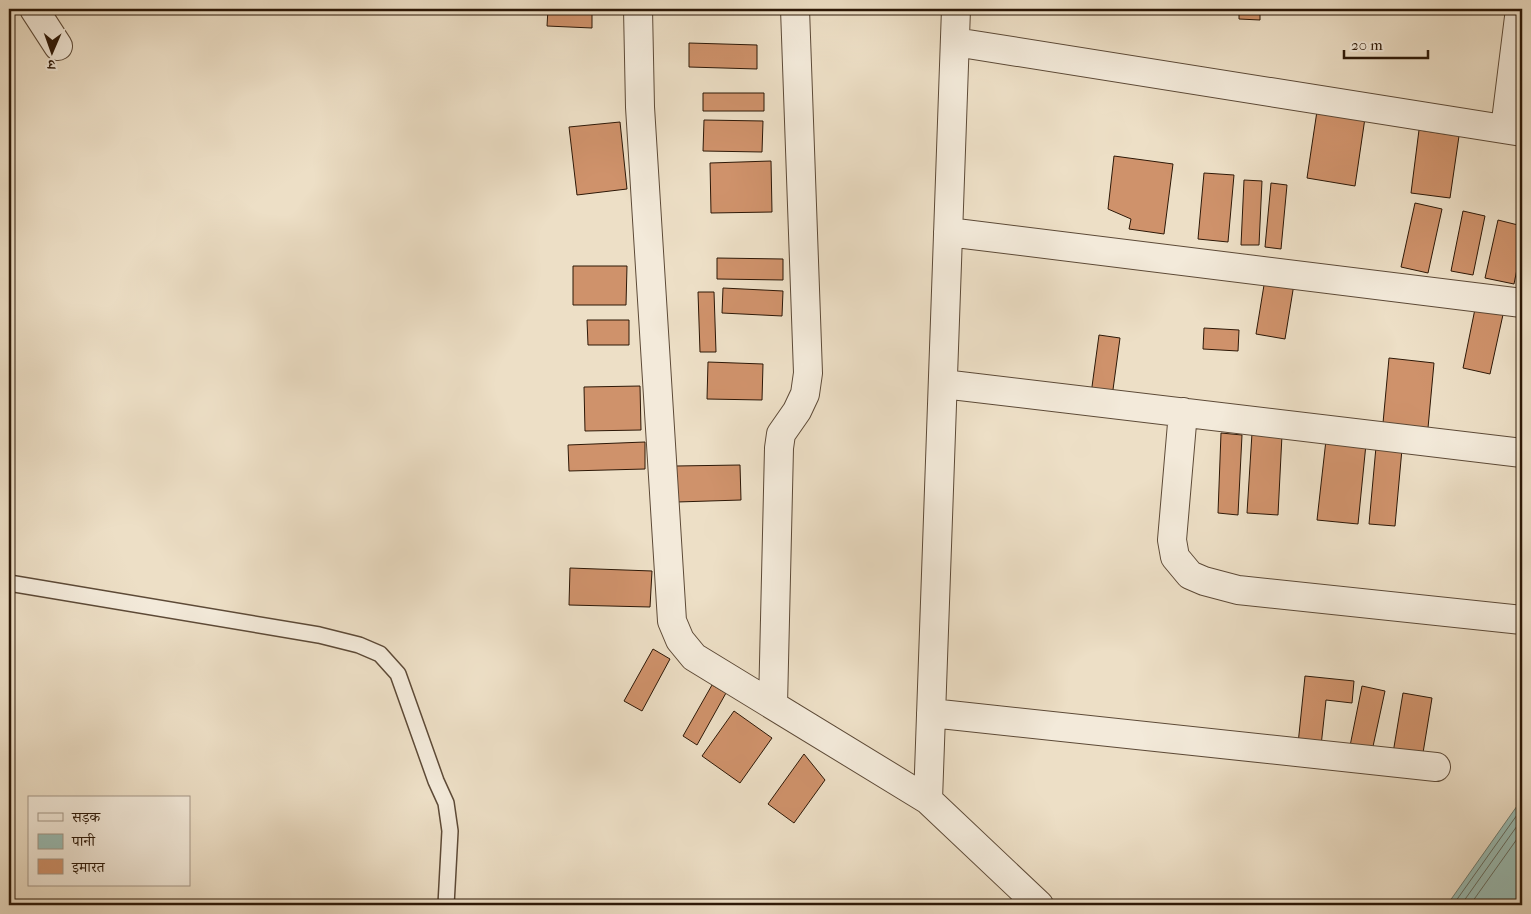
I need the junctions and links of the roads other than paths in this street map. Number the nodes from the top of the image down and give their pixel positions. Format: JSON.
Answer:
{"nodes":[{"id":1,"x":34,"y":9,"type":"edge"},
{"id":2,"x":638,"y":9,"type":"edge"},
{"id":3,"x":795,"y":9,"type":"edge"},
{"id":4,"x":956,"y":9,"type":"edge"},
{"id":5,"x":1520,"y":9,"type":"edge"},
{"id":6,"x":955,"y":42,"type":"junction"},
{"id":7,"x":58,"y":46,"type":"dead end"},
{"id":8,"x":1514,"y":131,"type":"edge"},
{"id":9,"x":948,"y":232,"type":"junction"},
{"id":10,"x":1522,"y":303,"type":"edge"},
{"id":11,"x":943,"y":384,"type":"junction"},
{"id":12,"x":1183,"y":412,"type":"junction"},
{"id":13,"x":1522,"y":453,"type":"edge"},
{"id":14,"x":9,"y":583,"type":"edge"},
{"id":15,"x":1522,"y":620,"type":"edge"},
{"id":16,"x":773,"y":705,"type":"junction"},
{"id":17,"x":931,"y":713,"type":"junction"},
{"id":18,"x":1436,"y":767,"type":"dead end"},
{"id":19,"x":928,"y":800,"type":"junction"},
{"id":20,"x":446,"y":905,"type":"edge"},
{"id":21,"x":1040,"y":905,"type":"edge"}],
"edges":[{"from":1,"to":7,"type":"street"},
{"from":2,"to":16,"type":"street"},
{"from":3,"to":16,"type":"street"},
{"from":4,"to":6,"type":"street"},
{"from":5,"to":8,"type":"street"},
{"from":6,"to":8,"type":"street"},
{"from":6,"to":9,"type":"street"},
{"from":9,"to":10,"type":"street"},
{"from":9,"to":11,"type":"street"},
{"from":11,"to":12,"type":"street"},
{"from":11,"to":17,"type":"street"},
{"from":12,"to":13,"type":"street"},
{"from":12,"to":15,"type":"street"},
{"from":14,"to":20,"type":"lane"},
{"from":16,"to":19,"type":"street"},
{"from":17,"to":18,"type":"street"},
{"from":17,"to":19,"type":"street"},
{"from":19,"to":21,"type":"street"}]}
